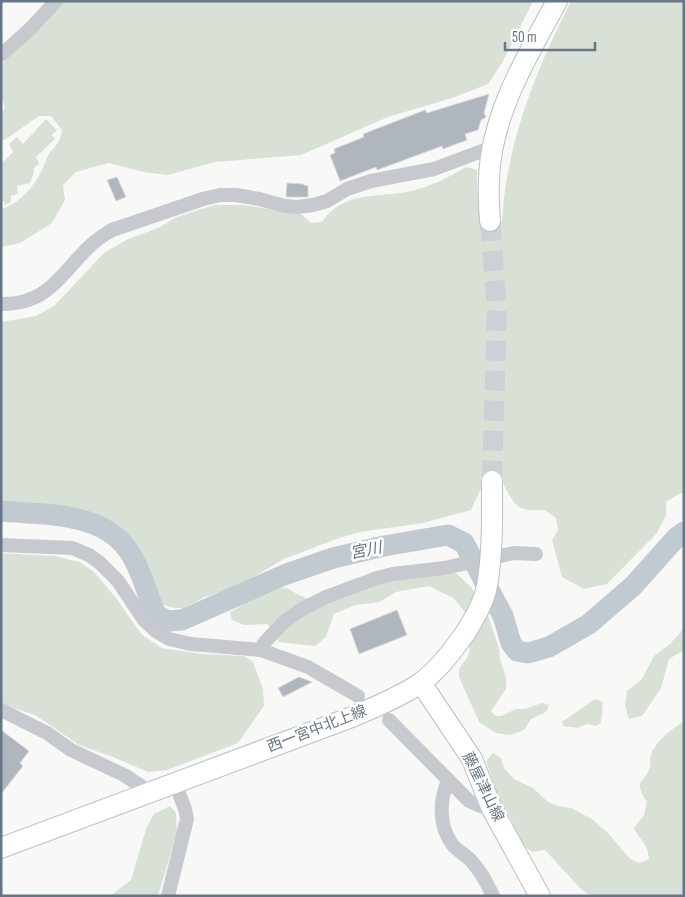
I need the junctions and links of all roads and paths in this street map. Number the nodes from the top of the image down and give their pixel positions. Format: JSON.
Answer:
{"nodes":[{"id":1,"x":56,"y":1,"type":"edge"},
{"id":2,"x":557,"y":1,"type":"edge"},
{"id":3,"x":1,"y":55,"type":"edge"},
{"id":4,"x":492,"y":152,"type":"junction"},
{"id":5,"x":490,"y":221,"type":"tunnel mouth"},
{"id":6,"x":1,"y":304,"type":"edge"},
{"id":7,"x":492,"y":481,"type":"tunnel mouth"},
{"id":8,"x":1,"y":544,"type":"edge"},
{"id":9,"x":536,"y":554,"type":"dead end"},
{"id":10,"x":261,"y":650,"type":"junction"},
{"id":11,"x":420,"y":683,"type":"junction"},
{"id":12,"x":358,"y":696,"type":"dead end"},
{"id":13,"x":1,"y":710,"type":"edge"},
{"id":14,"x":389,"y":720,"type":"dead end"},
{"id":15,"x":448,"y":781,"type":"junction"},
{"id":16,"x":175,"y":783,"type":"junction"},
{"id":17,"x":147,"y":793,"type":"junction"},
{"id":18,"x":492,"y":809,"type":"junction"},
{"id":19,"x":1,"y":848,"type":"edge"},
{"id":20,"x":168,"y":896,"type":"edge"},
{"id":21,"x":493,"y":896,"type":"edge"},
{"id":22,"x":540,"y":896,"type":"edge"}],
"edges":[{"from":1,"to":3,"type":"street"},
{"from":2,"to":4,"type":"main road"},
{"from":4,"to":5,"type":"main road"},
{"from":4,"to":6,"type":"street"},
{"from":7,"to":11,"type":"main road","name":"西一宮中北上線","bridge":true},
{"from":8,"to":10,"type":"street"},
{"from":9,"to":10,"type":"street"},
{"from":10,"to":12,"type":"street"},
{"from":11,"to":16,"type":"main road","name":"西一宮中北上線"},
{"from":11,"to":18,"type":"main road","name":"藤屋津山線"},
{"from":13,"to":17,"type":"street"},
{"from":14,"to":15,"type":"street"},
{"from":15,"to":18,"type":"street"},
{"from":15,"to":21,"type":"street"},
{"from":16,"to":17,"type":"main road","name":"西一宮中北上線"},
{"from":16,"to":20,"type":"street"},
{"from":17,"to":19,"type":"main road","name":"西一宮中北上線"},
{"from":18,"to":22,"type":"main road","name":"藤屋津山線"}]}
